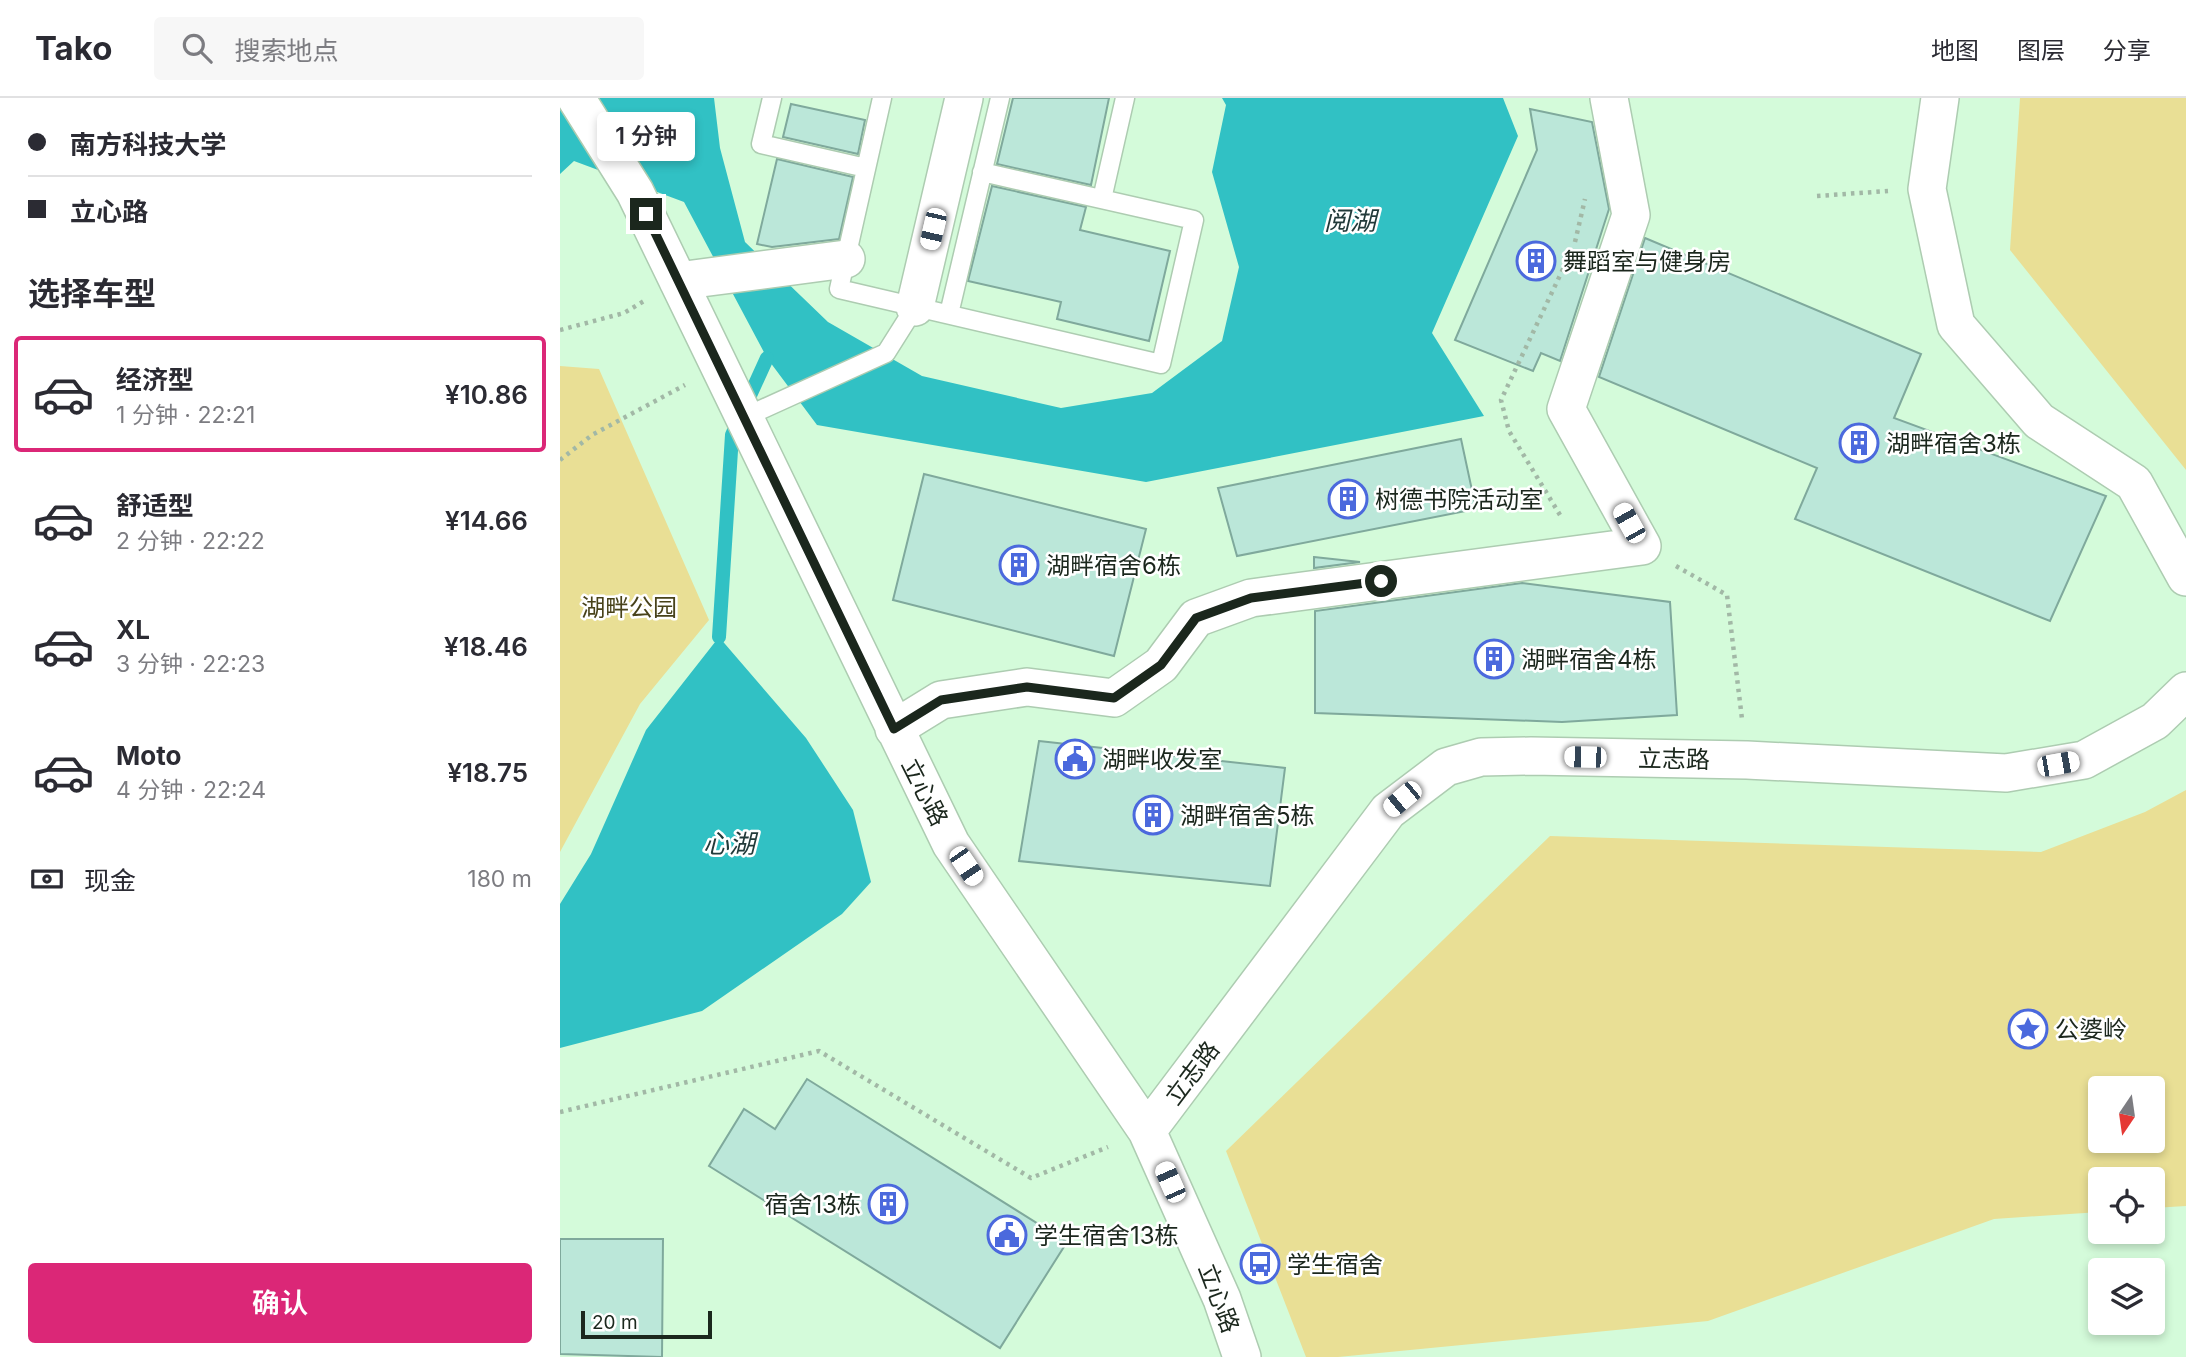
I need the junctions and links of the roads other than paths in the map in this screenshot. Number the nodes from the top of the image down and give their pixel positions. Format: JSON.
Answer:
{"nodes":[{"id":1,"x":576,"y":98,"type":"edge"},
{"id":2,"x":772,"y":98,"type":"edge"},
{"id":3,"x":882,"y":98,"type":"edge"},
{"id":4,"x":964,"y":98,"type":"edge"},
{"id":5,"x":1000,"y":98,"type":"edge"},
{"id":6,"x":1125,"y":98,"type":"edge"},
{"id":7,"x":1609,"y":98,"type":"edge"},
{"id":8,"x":1940,"y":98,"type":"edge"},
{"id":9,"x":866,"y":168,"type":"junction"},
{"id":10,"x":982,"y":172,"type":"junction"},
{"id":11,"x":1102,"y":199,"type":"junction"},
{"id":12,"x":846,"y":260,"type":"junction"},
{"id":13,"x":678,"y":281,"type":"junction"},
{"id":14,"x":932,"y":311,"type":"junction"},
{"id":15,"x":745,"y":417,"type":"junction"},
{"id":16,"x":2186,"y":577,"type":"edge"},
{"id":17,"x":2186,"y":691,"type":"edge"},
{"id":18,"x":894,"y":729,"type":"junction"},
{"id":19,"x":1147,"y":1131,"type":"junction"},
{"id":20,"x":1241,"y":1357,"type":"edge"}],
"edges":[{"from":1,"to":13,"type":"street","name":"立心路"},
{"from":2,"to":9,"type":"lane"},
{"from":3,"to":9,"type":"lane"},
{"from":4,"to":14,"type":"street"},
{"from":5,"to":10,"type":"lane"},
{"from":6,"to":11,"type":"lane"},
{"from":7,"to":18,"type":"street"},
{"from":8,"to":16,"type":"street"},
{"from":9,"to":12,"type":"lane"},
{"from":10,"to":11,"type":"lane"},
{"from":10,"to":14,"type":"lane"},
{"from":11,"to":14,"type":"lane"},
{"from":12,"to":13,"type":"street"},
{"from":12,"to":14,"type":"lane"},
{"from":13,"to":15,"type":"street","name":"立心路"},
{"from":14,"to":15,"type":"lane"},
{"from":15,"to":18,"type":"street","name":"立心路"},
{"from":17,"to":19,"type":"street","name":"立志路"},
{"from":18,"to":19,"type":"street","name":"立心路"},
{"from":19,"to":20,"type":"street","name":"立心路"}]}
